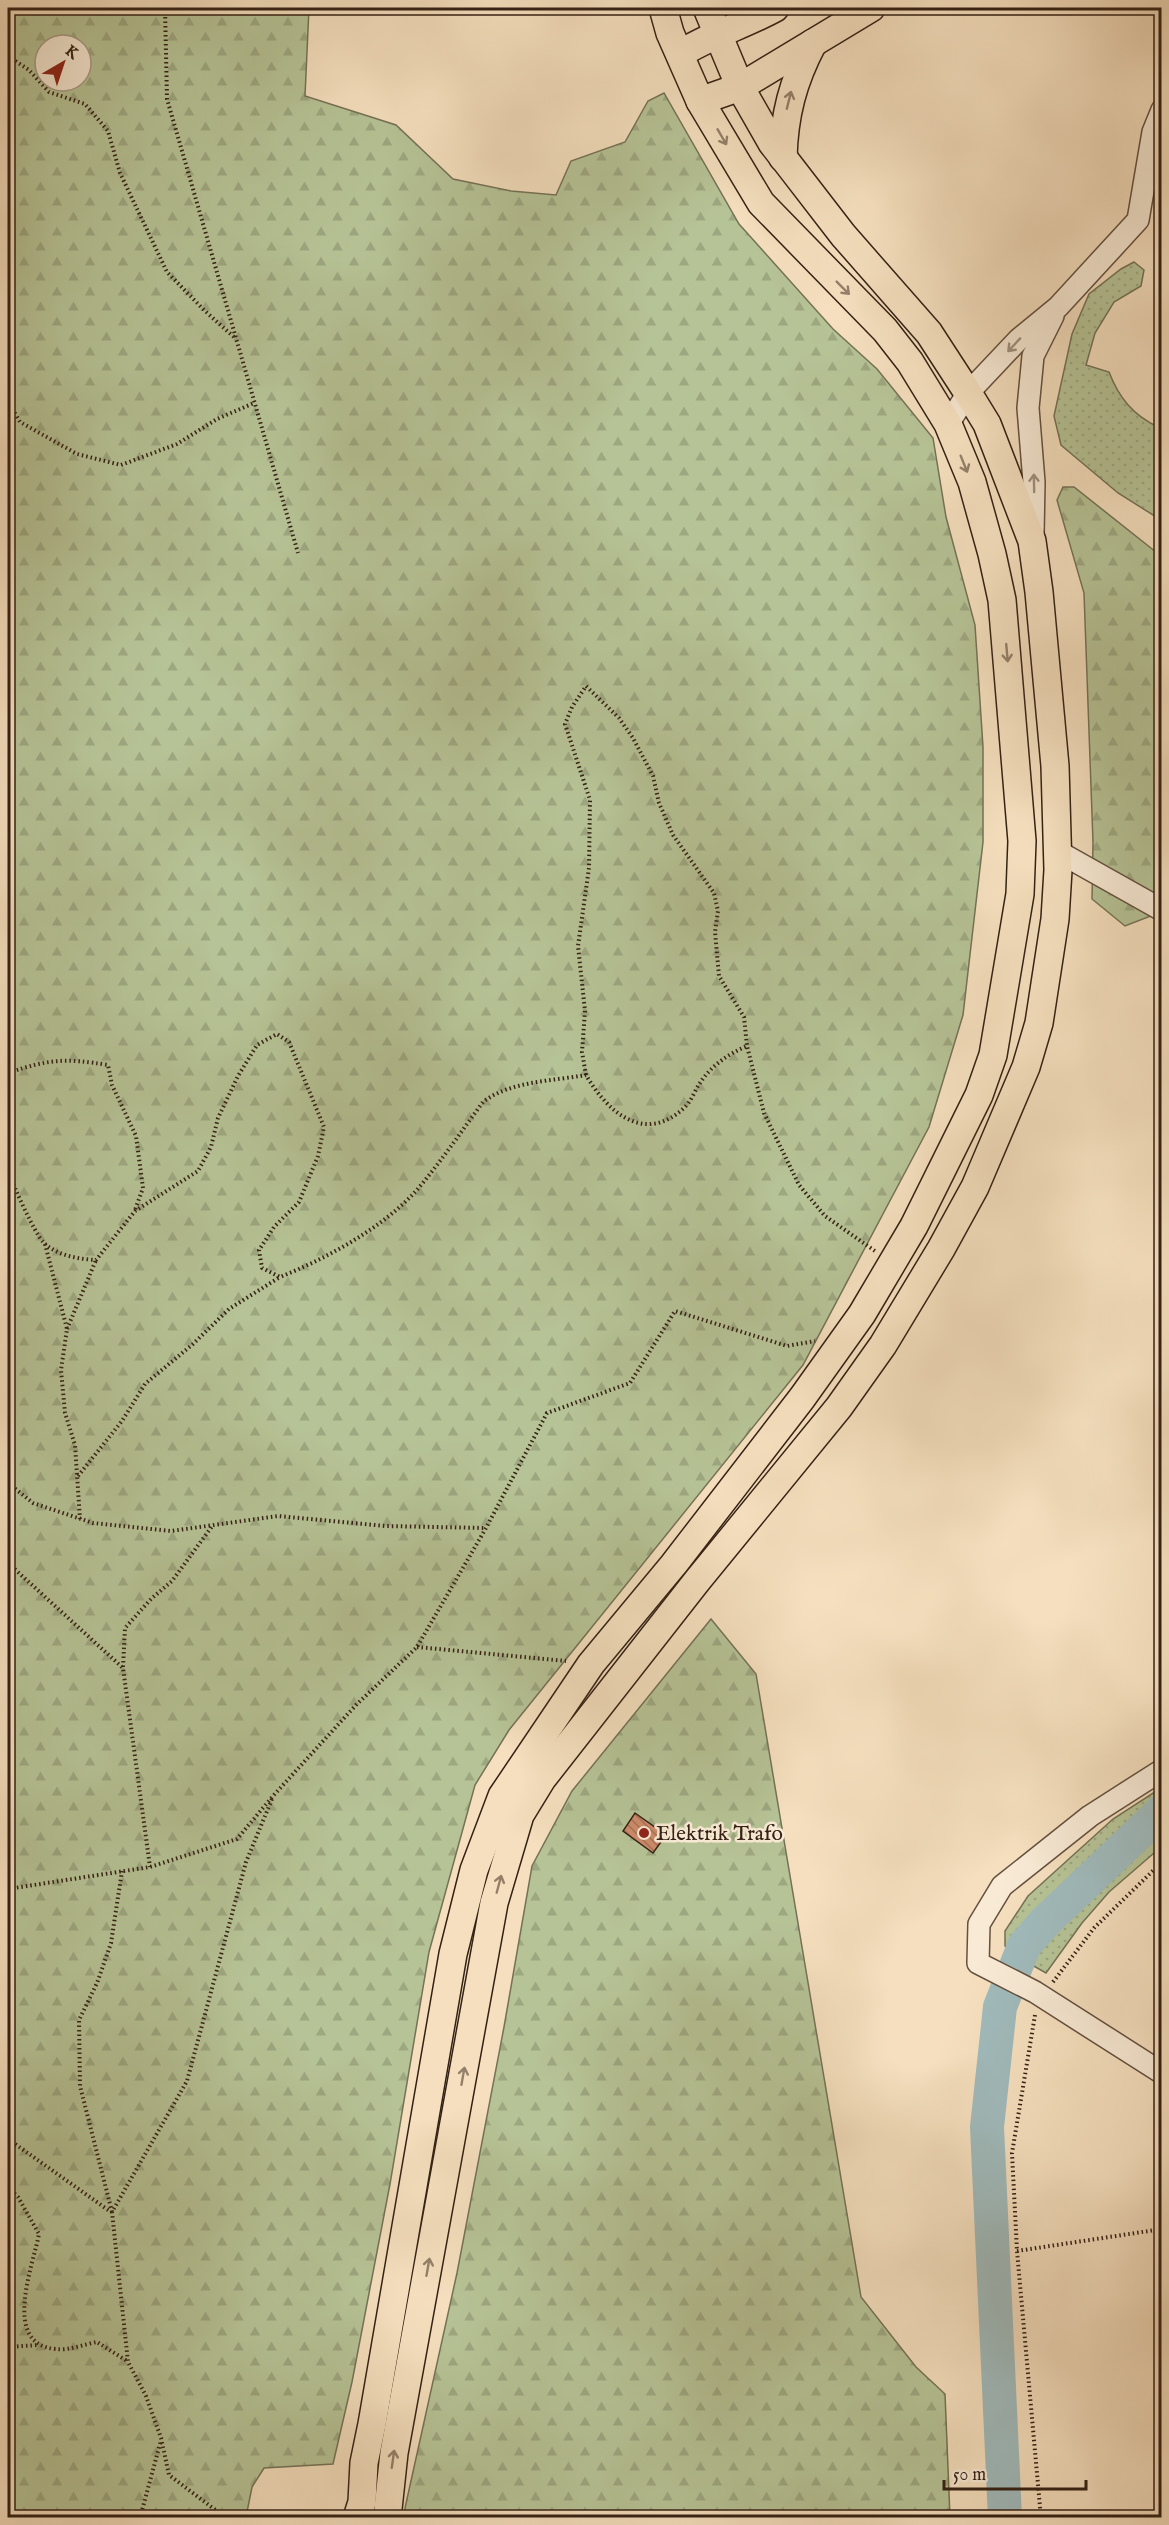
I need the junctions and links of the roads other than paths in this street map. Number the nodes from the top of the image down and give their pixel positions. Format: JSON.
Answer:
{"nodes":[{"id":1,"x":663,"y":8,"type":"edge"},
{"id":2,"x":707,"y":8,"type":"edge"},
{"id":3,"x":775,"y":8,"type":"edge"},
{"id":4,"x":871,"y":8,"type":"edge"},
{"id":5,"x":718,"y":34,"type":"junction"},
{"id":6,"x":813,"y":43,"type":"junction"},
{"id":7,"x":680,"y":54,"type":"junction"},
{"id":8,"x":740,"y":87,"type":"junction"},
{"id":9,"x":700,"y":100,"type":"junction"},
{"id":10,"x":1161,"y":110,"type":"edge"},
{"id":11,"x":783,"y":158,"type":"junction"},
{"id":12,"x":1058,"y":307,"type":"junction"},
{"id":13,"x":968,"y":393,"type":"junction"},
{"id":14,"x":948,"y":424,"type":"junction"},
{"id":15,"x":1032,"y":541,"type":"junction"},
{"id":16,"x":1058,"y":851,"type":"junction"},
{"id":17,"x":1161,"y":910,"type":"edge"},
{"id":18,"x":1161,"y":1770,"type":"edge"},
{"id":19,"x":1161,"y":2073,"type":"edge"},
{"id":20,"x":357,"y":2517,"type":"edge"},
{"id":21,"x":387,"y":2517,"type":"edge"}],
"edges":[{"from":1,"to":7,"type":"main road"},
{"from":2,"to":5,"type":"main road"},
{"from":3,"to":5,"type":"main road"},
{"from":4,"to":6,"type":"main road"},
{"from":5,"to":7,"type":"main road"},
{"from":5,"to":8,"type":"main road"},
{"from":6,"to":8,"type":"main road"},
{"from":11,"to":6,"type":"main road","one_way":true},
{"from":7,"to":9,"type":"main road"},
{"from":8,"to":9,"type":"main road"},
{"from":8,"to":11,"type":"main road"},
{"from":9,"to":14,"type":"main road","one_way":true},
{"from":10,"to":12,"type":"street"},
{"from":11,"to":13,"type":"main road"},
{"from":12,"to":13,"type":"street","one_way":true},
{"from":15,"to":12,"type":"street","one_way":true},
{"from":13,"to":14,"type":"street"},
{"from":13,"to":15,"type":"main road"},
{"from":14,"to":20,"type":"main road","one_way":true},
{"from":15,"to":16,"type":"main road"},
{"from":16,"to":17,"type":"street"},
{"from":21,"to":16,"type":"main road","one_way":true},
{"from":18,"to":19,"type":"street"}]}
